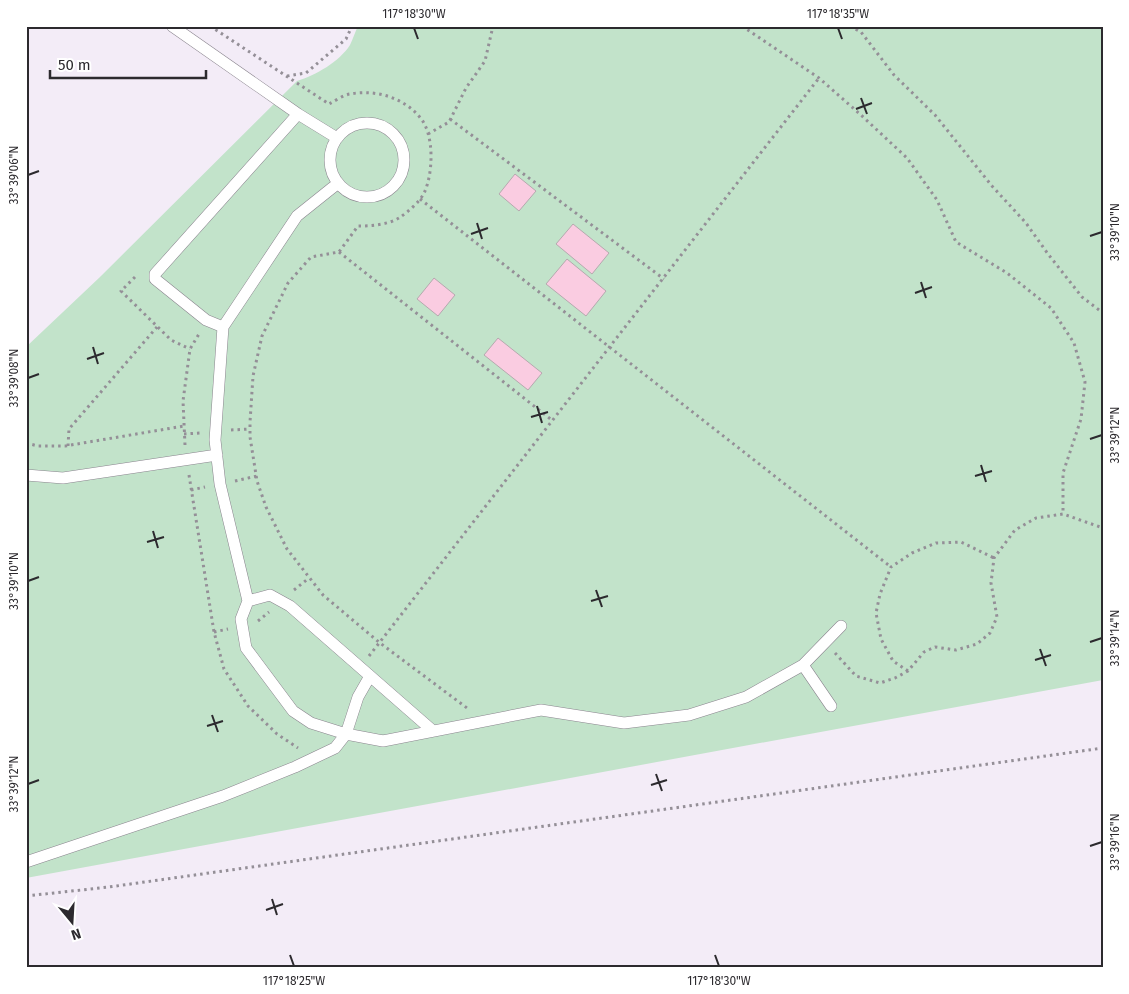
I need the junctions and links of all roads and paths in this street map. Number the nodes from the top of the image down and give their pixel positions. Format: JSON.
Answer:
{"nodes":[{"id":1,"x":172,"y":26,"type":"edge"},
{"id":2,"x":352,"y":26,"type":"edge"},
{"id":3,"x":494,"y":26,"type":"edge"},
{"id":4,"x":742,"y":26,"type":"edge"},
{"id":5,"x":850,"y":26,"type":"edge"},
{"id":6,"x":286,"y":76,"type":"dead end"},
{"id":7,"x":818,"y":78,"type":"junction"},
{"id":8,"x":298,"y":114,"type":"junction"},
{"id":9,"x":450,"y":119,"type":"junction"},
{"id":10,"x":428,"y":134,"type":"dead end"},
{"id":11,"x":337,"y":138,"type":"junction"},
{"id":12,"x":337,"y":184,"type":"junction"},
{"id":13,"x":420,"y":200,"type":"dead end"},
{"id":14,"x":135,"y":277,"type":"dead end"},
{"id":15,"x":664,"y":278,"type":"junction"},
{"id":16,"x":1103,"y":314,"type":"edge"},
{"id":17,"x":206,"y":320,"type":"junction"},
{"id":18,"x":223,"y":327,"type":"junction"},
{"id":19,"x":156,"y":328,"type":"junction"},
{"id":20,"x":610,"y":348,"type":"junction"},
{"id":21,"x":190,"y":349,"type":"junction"},
{"id":22,"x":553,"y":421,"type":"junction"},
{"id":23,"x":184,"y":426,"type":"junction"},
{"id":24,"x":26,"y":443,"type":"edge"},
{"id":25,"x":68,"y":446,"type":"junction"},
{"id":26,"x":217,"y":455,"type":"junction"},
{"id":27,"x":187,"y":459,"type":"junction"},
{"id":28,"x":26,"y":476,"type":"edge"},
{"id":29,"x":1063,"y":514,"type":"junction"},
{"id":30,"x":1103,"y":528,"type":"edge"},
{"id":31,"x":994,"y":558,"type":"junction"},
{"id":32,"x":891,"y":567,"type":"junction"},
{"id":33,"x":248,"y":601,"type":"junction"},
{"id":34,"x":841,"y":626,"type":"dead end"},
{"id":35,"x":825,"y":641,"type":"junction"},
{"id":36,"x":380,"y":642,"type":"junction"},
{"id":37,"x":370,"y":655,"type":"dead end"},
{"id":38,"x":802,"y":666,"type":"junction"},
{"id":39,"x":908,"y":672,"type":"junction"},
{"id":40,"x":370,"y":676,"type":"junction"},
{"id":41,"x":831,"y":706,"type":"dead end"},
{"id":42,"x":470,"y":710,"type":"dead end"},
{"id":43,"x":433,"y":731,"type":"junction"},
{"id":44,"x":346,"y":734,"type":"junction"},
{"id":45,"x":1103,"y":748,"type":"edge"},
{"id":46,"x":314,"y":758,"type":"junction"},
{"id":47,"x":26,"y":862,"type":"edge"},
{"id":48,"x":26,"y":896,"type":"edge"}],
"edges":[{"from":1,"to":8,"type":"lane"},
{"from":2,"to":6,"type":"path"},
{"from":3,"to":9,"type":"path"},
{"from":4,"to":7,"type":"path"},
{"from":5,"to":16,"type":"path"},
{"from":7,"to":15,"type":"path"},
{"from":7,"to":29,"type":"path"},
{"from":8,"to":11,"type":"lane"},
{"from":8,"to":17,"type":"lane"},
{"from":9,"to":10,"type":"path"},
{"from":9,"to":15,"type":"path"},
{"from":11,"to":12,"type":"lane"},
{"from":11,"to":12,"type":"lane"},
{"from":12,"to":18,"type":"lane"},
{"from":13,"to":20,"type":"path"},
{"from":14,"to":19,"type":"path"},
{"from":15,"to":20,"type":"path"},
{"from":17,"to":18,"type":"lane"},
{"from":17,"to":21,"type":"path"},
{"from":18,"to":26,"type":"lane"},
{"from":19,"to":21,"type":"path"},
{"from":19,"to":25,"type":"path"},
{"from":20,"to":22,"type":"path"},
{"from":20,"to":32,"type":"path"},
{"from":21,"to":23,"type":"path"},
{"from":22,"to":36,"type":"path"},
{"from":22,"to":36,"type":"path"},
{"from":23,"to":25,"type":"path"},
{"from":23,"to":27,"type":"path"},
{"from":24,"to":25,"type":"path"},
{"from":26,"to":27,"type":"lane"},
{"from":26,"to":33,"type":"lane"},
{"from":27,"to":28,"type":"lane"},
{"from":27,"to":46,"type":"path"},
{"from":29,"to":30,"type":"path"},
{"from":29,"to":31,"type":"path"},
{"from":31,"to":32,"type":"path"},
{"from":31,"to":39,"type":"path"},
{"from":32,"to":39,"type":"path"},
{"from":33,"to":40,"type":"lane"},
{"from":33,"to":44,"type":"lane"},
{"from":34,"to":35,"type":"lane"},
{"from":35,"to":38,"type":"lane"},
{"from":35,"to":39,"type":"path"},
{"from":36,"to":37,"type":"path"},
{"from":36,"to":42,"type":"path"},
{"from":38,"to":41,"type":"lane"},
{"from":38,"to":43,"type":"lane"},
{"from":40,"to":43,"type":"lane"},
{"from":40,"to":44,"type":"lane"},
{"from":43,"to":44,"type":"lane"},
{"from":44,"to":46,"type":"lane"},
{"from":45,"to":48,"type":"path"},
{"from":46,"to":47,"type":"lane"}]}
